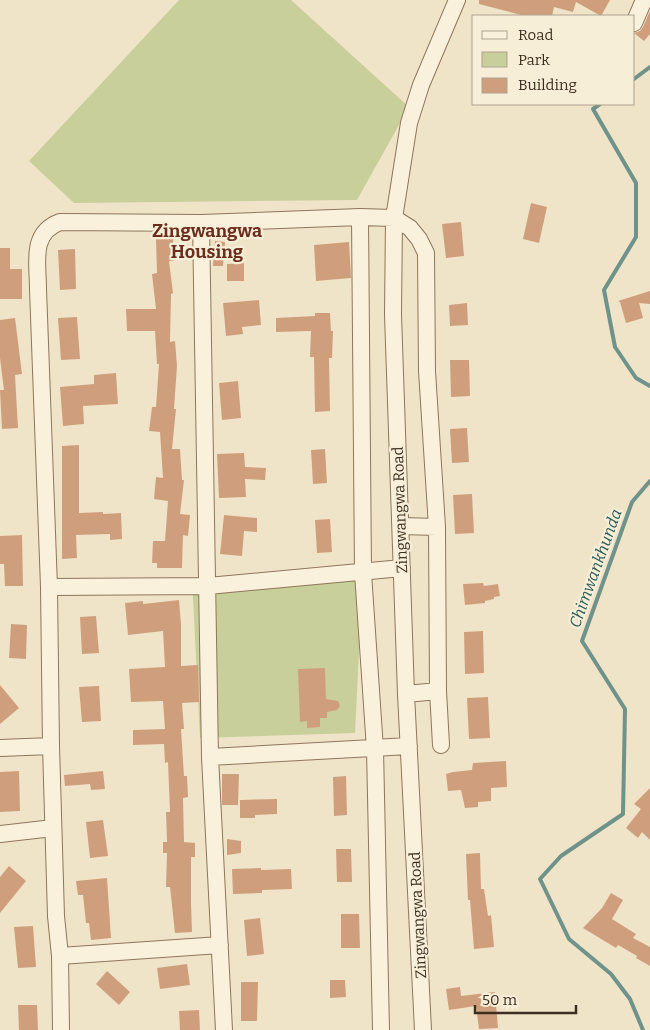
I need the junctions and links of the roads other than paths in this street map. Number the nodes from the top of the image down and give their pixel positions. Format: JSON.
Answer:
{"nodes":[{"id":1,"x":457,"y":0,"type":"edge"},
{"id":2,"x":644,"y":0,"type":"edge"},
{"id":3,"x":635,"y":21,"type":"edge"},
{"id":4,"x":360,"y":217,"type":"junction"},
{"id":5,"x":394,"y":218,"type":"junction"},
{"id":6,"x":200,"y":223,"type":"junction"},
{"id":7,"x":401,"y":526,"type":"junction"},
{"id":8,"x":437,"y":527,"type":"junction"},
{"id":9,"x":402,"y":568,"type":"junction"},
{"id":10,"x":363,"y":573,"type":"junction"},
{"id":11,"x":208,"y":586,"type":"junction"},
{"id":12,"x":50,"y":587,"type":"junction"},
{"id":13,"x":438,"y":691,"type":"junction"},
{"id":14,"x":406,"y":694,"type":"junction"},
{"id":15,"x":442,"y":745,"type":"dead end"},
{"id":16,"x":51,"y":746,"type":"junction"},
{"id":17,"x":409,"y":746,"type":"junction"},
{"id":18,"x":0,"y":748,"type":"edge"},
{"id":19,"x":375,"y":749,"type":"junction"},
{"id":20,"x":210,"y":757,"type":"junction"},
{"id":21,"x":53,"y":828,"type":"junction"},
{"id":22,"x":0,"y":834,"type":"edge"},
{"id":23,"x":220,"y":945,"type":"junction"},
{"id":24,"x":60,"y":956,"type":"junction"},
{"id":25,"x":61,"y":1030,"type":"edge"},
{"id":26,"x":224,"y":1030,"type":"edge"},
{"id":27,"x":381,"y":1030,"type":"edge"},
{"id":28,"x":423,"y":1030,"type":"edge"}],
"edges":[{"from":1,"to":5,"type":"street","name":"Zingwangwa Road"},
{"from":2,"to":3,"type":"street"},
{"from":4,"to":5,"type":"street"},
{"from":4,"to":6,"type":"street"},
{"from":4,"to":10,"type":"street"},
{"from":5,"to":7,"type":"street","name":"Zingwangwa Road"},
{"from":5,"to":8,"type":"street"},
{"from":6,"to":11,"type":"street"},
{"from":6,"to":12,"type":"street"},
{"from":7,"to":8,"type":"street"},
{"from":7,"to":9,"type":"street","name":"Zingwangwa Road"},
{"from":8,"to":13,"type":"street"},
{"from":9,"to":10,"type":"street"},
{"from":9,"to":14,"type":"street","name":"Zingwangwa Road"},
{"from":10,"to":11,"type":"street"},
{"from":10,"to":19,"type":"street"},
{"from":11,"to":12,"type":"street"},
{"from":11,"to":20,"type":"street"},
{"from":12,"to":16,"type":"street"},
{"from":13,"to":14,"type":"street"},
{"from":13,"to":15,"type":"street"},
{"from":14,"to":17,"type":"street","name":"Zingwangwa Road"},
{"from":16,"to":18,"type":"street"},
{"from":16,"to":21,"type":"street"},
{"from":17,"to":19,"type":"street"},
{"from":17,"to":28,"type":"street","name":"Zingwangwa Road"},
{"from":19,"to":20,"type":"street"},
{"from":19,"to":27,"type":"street"},
{"from":20,"to":23,"type":"street"},
{"from":21,"to":22,"type":"street"},
{"from":21,"to":24,"type":"street"},
{"from":23,"to":24,"type":"street"},
{"from":23,"to":26,"type":"street"},
{"from":24,"to":25,"type":"street"}]}
